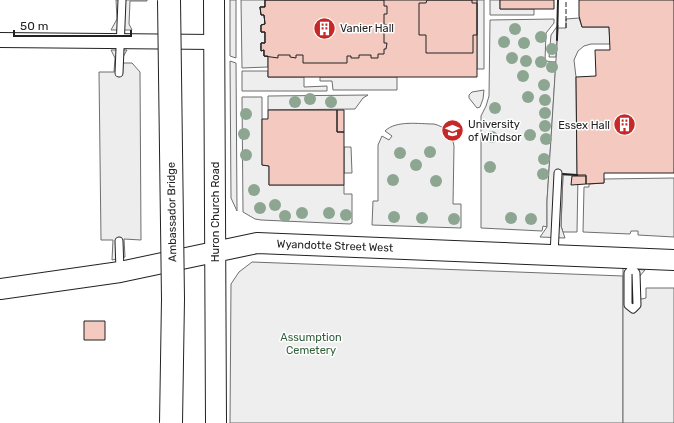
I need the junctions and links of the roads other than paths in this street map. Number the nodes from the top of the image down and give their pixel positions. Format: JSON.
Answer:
{"nodes":[{"id":1,"x":122,"y":0,"type":"edge"},
{"id":2,"x":169,"y":0,"type":"edge"},
{"id":3,"x":214,"y":0,"type":"edge"},
{"id":4,"x":0,"y":40,"type":"edge"},
{"id":5,"x":120,"y":41,"type":"junction"},
{"id":6,"x":214,"y":42,"type":"junction"},
{"id":7,"x":119,"y":73,"type":"dead end"},
{"id":8,"x":558,"y":173,"type":"dead end"},
{"id":9,"x":119,"y":241,"type":"dead end"},
{"id":10,"x":215,"y":252,"type":"junction"},
{"id":11,"x":554,"y":255,"type":"junction"},
{"id":12,"x":674,"y":260,"type":"edge"},
{"id":13,"x":632,"y":263,"type":"junction"},
{"id":14,"x":120,"y":272,"type":"junction"},
{"id":15,"x":0,"y":289,"type":"edge"},
{"id":16,"x":171,"y":423,"type":"edge"},
{"id":17,"x":216,"y":423,"type":"edge"}],
"edges":[{"from":1,"to":5,"type":"lane"},
{"from":2,"to":16,"type":"highway","name":"Ambassador Bridge","bridge":true},
{"from":3,"to":6,"type":"main road","name":"Huron Church Road"},
{"from":4,"to":5,"type":"street"},
{"from":5,"to":6,"type":"street"},
{"from":5,"to":7,"type":"lane"},
{"from":6,"to":10,"type":"main road","name":"Huron Church Road"},
{"from":8,"to":11,"type":"lane"},
{"from":9,"to":14,"type":"lane"},
{"from":10,"to":11,"type":"main road","name":"Wyandotte Street West"},
{"from":10,"to":14,"type":"main road","name":"Wyandotte Street West"},
{"from":10,"to":17,"type":"main road","name":"Huron Church Road"},
{"from":11,"to":13,"type":"main road","name":"Wyandotte Street West"},
{"from":12,"to":13,"type":"main road","name":"Wyandotte Street West"},
{"from":13,"to":13,"type":"lane"},
{"from":14,"to":15,"type":"main road","name":"Wyandotte Street West"}]}
